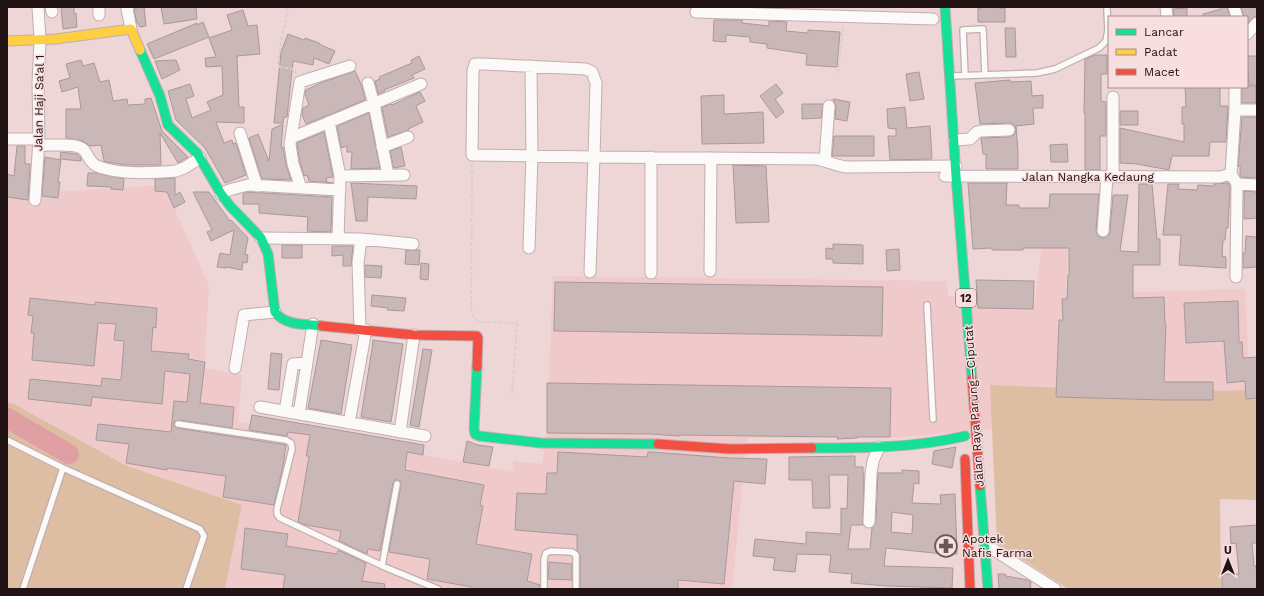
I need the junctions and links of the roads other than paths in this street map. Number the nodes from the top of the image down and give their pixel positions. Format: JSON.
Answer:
{"nodes":[{"id":1,"x":38,"y":7,"type":"edge"},
{"id":2,"x":128,"y":7,"type":"edge"},
{"id":3,"x":932,"y":7,"type":"edge"},
{"id":4,"x":945,"y":7,"type":"edge"},
{"id":5,"x":1107,"y":9,"type":"dead end"},
{"id":6,"x":696,"y":12,"type":"dead end"},
{"id":7,"x":933,"y":23,"type":"joint"},
{"id":8,"x":1257,"y":23,"type":"edge"},
{"id":9,"x":131,"y":29,"type":"junction"},
{"id":10,"x":956,"y":30,"type":"junction"},
{"id":11,"x":1248,"y":33,"type":"edge"},
{"id":12,"x":40,"y":40,"type":"junction"},
{"id":13,"x":7,"y":41,"type":"edge"},
{"id":14,"x":350,"y":66,"type":"dead end"},
{"id":15,"x":531,"y":66,"type":"junction"},
{"id":16,"x":985,"y":75,"type":"junction"},
{"id":17,"x":950,"y":76,"type":"junction"},
{"id":18,"x":965,"y":76,"type":"junction"},
{"id":19,"x":368,"y":83,"type":"dead end"},
{"id":20,"x":420,"y":84,"type":"dead end"},
{"id":21,"x":1235,"y":88,"type":"edge"},
{"id":22,"x":1113,"y":97,"type":"dead end"},
{"id":23,"x":374,"y":104,"type":"junction"},
{"id":24,"x":829,"y":106,"type":"dead end"},
{"id":25,"x":1235,"y":110,"type":"junction"},
{"id":26,"x":1257,"y":110,"type":"edge"},
{"id":27,"x":329,"y":122,"type":"junction"},
{"id":28,"x":1009,"y":130,"type":"dead end"},
{"id":29,"x":240,"y":133,"type":"dead end"},
{"id":30,"x":408,"y":137,"type":"dead end"},
{"id":31,"x":291,"y":138,"type":"junction"},
{"id":32,"x":7,"y":139,"type":"edge"},
{"id":33,"x":954,"y":140,"type":"junction"},
{"id":34,"x":39,"y":142,"type":"junction"},
{"id":35,"x":382,"y":147,"type":"junction"},
{"id":36,"x":532,"y":156,"type":"junction"},
{"id":37,"x":594,"y":156,"type":"junction"},
{"id":38,"x":651,"y":157,"type":"junction"},
{"id":39,"x":200,"y":158,"type":"junction"},
{"id":40,"x":711,"y":158,"type":"junction"},
{"id":41,"x":825,"y":160,"type":"junction"},
{"id":42,"x":948,"y":171,"type":"junction"},
{"id":43,"x":1231,"y":174,"type":"junction"},
{"id":44,"x":388,"y":175,"type":"junction"},
{"id":45,"x":404,"y":175,"type":"dead end"},
{"id":46,"x":340,"y":176,"type":"junction"},
{"id":47,"x":1110,"y":177,"type":"junction"},
{"id":48,"x":1237,"y":184,"type":"junction"},
{"id":49,"x":1257,"y":185,"type":"edge"},
{"id":50,"x":257,"y":186,"type":"junction"},
{"id":51,"x":301,"y":188,"type":"junction"},
{"id":52,"x":340,"y":190,"type":"junction"},
{"id":53,"x":221,"y":194,"type":"junction"},
{"id":54,"x":35,"y":198,"type":"road end"},
{"id":55,"x":1103,"y":231,"type":"dead end"},
{"id":56,"x":960,"y":233,"type":"junction"},
{"id":57,"x":949,"y":234,"type":"dead end"},
{"id":58,"x":261,"y":238,"type":"junction"},
{"id":59,"x":338,"y":238,"type":"junction"},
{"id":60,"x":361,"y":239,"type":"junction"},
{"id":61,"x":413,"y":244,"type":"dead end"},
{"id":62,"x":529,"y":248,"type":"dead end"},
{"id":63,"x":710,"y":271,"type":"dead end"},
{"id":64,"x":590,"y":272,"type":"dead end"},
{"id":65,"x":651,"y":273,"type":"dead end"},
{"id":66,"x":1236,"y":277,"type":"dead end"},
{"id":67,"x":927,"y":305,"type":"dead end"},
{"id":68,"x":274,"y":312,"type":"junction"},
{"id":69,"x":313,"y":324,"type":"junction"},
{"id":70,"x":363,"y":330,"type":"junction"},
{"id":71,"x":414,"y":335,"type":"junction"},
{"id":72,"x":307,"y":363,"type":"junction"},
{"id":73,"x":971,"y":363,"type":"junction"},
{"id":74,"x":960,"y":364,"type":"dead end"},
{"id":75,"x":235,"y":368,"type":"dead end"},
{"id":76,"x":260,"y":407,"type":"dead end"},
{"id":77,"x":285,"y":412,"type":"junction"},
{"id":78,"x":299,"y":414,"type":"junction"},
{"id":79,"x":933,"y":419,"type":"dead end"},
{"id":80,"x":349,"y":423,"type":"junction"},
{"id":81,"x":178,"y":424,"type":"dead end"},
{"id":82,"x":400,"y":432,"type":"junction"},
{"id":83,"x":425,"y":436,"type":"dead end"},
{"id":84,"x":7,"y":440,"type":"edge"},
{"id":85,"x":879,"y":447,"type":"junction"},
{"id":86,"x":63,"y":468,"type":"junction"},
{"id":87,"x":397,"y":484,"type":"dead end"},
{"id":88,"x":869,"y":522,"type":"dead end"},
{"id":89,"x":985,"y":544,"type":"junction"},
{"id":90,"x":382,"y":566,"type":"junction"},
{"id":91,"x":24,"y":588,"type":"edge"},
{"id":92,"x":30,"y":589,"type":"edge"},
{"id":93,"x":186,"y":589,"type":"edge"},
{"id":94,"x":438,"y":589,"type":"edge"},
{"id":95,"x":544,"y":589,"type":"edge"},
{"id":96,"x":576,"y":589,"type":"edge"},
{"id":97,"x":970,"y":589,"type":"edge"},
{"id":98,"x":988,"y":589,"type":"edge"},
{"id":99,"x":1055,"y":589,"type":"edge"}],
"edges":[{"from":1,"to":12,"type":"street","name":"Jalan Haji Sa'al 1"},
{"from":2,"to":9,"type":"street"},
{"from":3,"to":7,"type":"main road"},
{"from":4,"to":10,"type":"main road","name":"Jalan Raya Parung—Ciputat","number":"12"},
{"from":5,"to":16,"type":"lane"},
{"from":6,"to":7,"type":"street"},
{"from":8,"to":11,"type":"street"},
{"from":9,"to":12,"type":"main road"},
{"from":9,"to":39,"type":"main road"},
{"from":10,"to":16,"type":"lane"},
{"from":10,"to":17,"type":"main road","name":"Jalan Raya Parung—Ciputat","number":"12"},
{"from":10,"to":18,"type":"lane"},
{"from":12,"to":13,"type":"main road"},
{"from":12,"to":34,"type":"street","name":"Jalan Haji Sa'al 1"},
{"from":14,"to":31,"type":"street"},
{"from":15,"to":36,"type":"street"},
{"from":15,"to":36,"type":"street","name":"Jalan Nangka Kedaung"},
{"from":15,"to":37,"type":"street"},
{"from":16,"to":18,"type":"lane"},
{"from":17,"to":18,"type":"lane"},
{"from":17,"to":33,"type":"main road","name":"Jalan Raya Parung—Ciputat","number":"12"},
{"from":19,"to":23,"type":"street"},
{"from":20,"to":23,"type":"street"},
{"from":21,"to":25,"type":"street"},
{"from":22,"to":47,"type":"street"},
{"from":23,"to":27,"type":"street"},
{"from":23,"to":35,"type":"street"},
{"from":24,"to":41,"type":"street"},
{"from":25,"to":26,"type":"street"},
{"from":25,"to":43,"type":"street"},
{"from":27,"to":31,"type":"street"},
{"from":27,"to":46,"type":"street"},
{"from":28,"to":33,"type":"street"},
{"from":29,"to":50,"type":"street"},
{"from":30,"to":35,"type":"street"},
{"from":31,"to":51,"type":"street"},
{"from":32,"to":34,"type":"street"},
{"from":33,"to":42,"type":"main road","name":"Jalan Raya Parung—Ciputat","number":"12"},
{"from":34,"to":39,"type":"street"},
{"from":34,"to":54,"type":"street","name":"Jalan Haji Sa'al 1"},
{"from":35,"to":44,"type":"street"},
{"from":36,"to":37,"type":"street","name":"Jalan Nangka Kedaung"},
{"from":36,"to":62,"type":"street"},
{"from":37,"to":38,"type":"street","name":"Jalan Nangka Kedaung"},
{"from":37,"to":64,"type":"street"},
{"from":38,"to":40,"type":"street","name":"Jalan Nangka Kedaung"},
{"from":38,"to":65,"type":"street"},
{"from":39,"to":53,"type":"main road"},
{"from":40,"to":41,"type":"street","name":"Jalan Nangka Kedaung"},
{"from":40,"to":63,"type":"street"},
{"from":41,"to":42,"type":"street","name":"Jalan Nangka Kedaung"},
{"from":42,"to":47,"type":"street","name":"Jalan Nangka Kedaung"},
{"from":42,"to":56,"type":"main road","name":"Jalan Raya Parung—Ciputat","number":"12"},
{"from":43,"to":47,"type":"street","name":"Jalan Nangka Kedaung"},
{"from":43,"to":48,"type":"street"},
{"from":44,"to":45,"type":"street"},
{"from":44,"to":46,"type":"street"},
{"from":46,"to":52,"type":"street"},
{"from":47,"to":55,"type":"street"},
{"from":48,"to":49,"type":"street"},
{"from":48,"to":66,"type":"street"},
{"from":50,"to":51,"type":"street"},
{"from":50,"to":53,"type":"street"},
{"from":51,"to":52,"type":"street"},
{"from":52,"to":59,"type":"street"},
{"from":53,"to":58,"type":"main road"},
{"from":56,"to":57,"type":"main road"},
{"from":56,"to":73,"type":"main road","name":"Jalan Raya Parung—Ciputat","number":"12"},
{"from":58,"to":59,"type":"street"},
{"from":58,"to":68,"type":"main road"},
{"from":59,"to":60,"type":"street"},
{"from":60,"to":61,"type":"street"},
{"from":60,"to":70,"type":"street"},
{"from":67,"to":79,"type":"lane"},
{"from":68,"to":69,"type":"main road"},
{"from":68,"to":75,"type":"street"},
{"from":69,"to":70,"type":"main road"},
{"from":69,"to":72,"type":"street"},
{"from":70,"to":71,"type":"main road"},
{"from":70,"to":80,"type":"street"},
{"from":71,"to":82,"type":"street"},
{"from":71,"to":85,"type":"main road"},
{"from":72,"to":77,"type":"street"},
{"from":72,"to":78,"type":"street"},
{"from":73,"to":74,"type":"main road"},
{"from":73,"to":89,"type":"main road","name":"Jalan Raya Parung—Ciputat","number":"12"},
{"from":76,"to":77,"type":"street"},
{"from":77,"to":78,"type":"street"},
{"from":78,"to":80,"type":"street"},
{"from":80,"to":82,"type":"street"},
{"from":81,"to":90,"type":"lane"},
{"from":82,"to":83,"type":"street"},
{"from":84,"to":86,"type":"lane"},
{"from":85,"to":88,"type":"street"},
{"from":85,"to":97,"type":"main road","name":"Jalan Raya Parung—Ciputat"},
{"from":86,"to":91,"type":"lane"},
{"from":86,"to":93,"type":"lane"},
{"from":87,"to":90,"type":"lane"},
{"from":89,"to":98,"type":"main road","name":"Jalan Raya Parung—Ciputat","number":"12"},
{"from":89,"to":99,"type":"street"},
{"from":90,"to":94,"type":"lane"},
{"from":91,"to":92,"type":"lane"},
{"from":95,"to":96,"type":"lane"}]}
